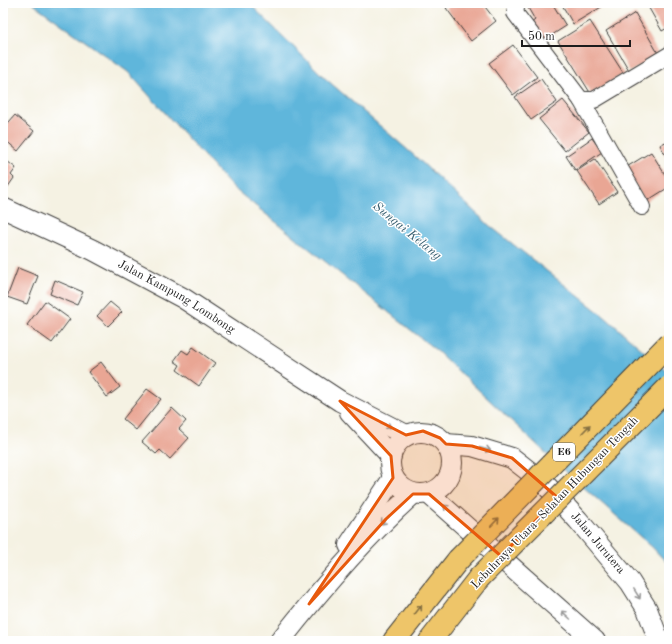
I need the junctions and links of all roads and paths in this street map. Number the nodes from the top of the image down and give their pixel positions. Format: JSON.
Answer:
{"nodes":[{"id":1,"x":516,"y":3,"type":"edge"},
{"id":2,"x":669,"y":55,"type":"edge"},
{"id":3,"x":581,"y":100,"type":"junction"},
{"id":4,"x":642,"y":207,"type":"dead end"},
{"id":5,"x":3,"y":208,"type":"edge"},
{"id":6,"x":669,"y":344,"type":"edge"},
{"id":7,"x":669,"y":387,"type":"edge"},
{"id":8,"x":340,"y":401,"type":"junction"},
{"id":9,"x":406,"y":435,"type":"junction"},
{"id":10,"x":446,"y":444,"type":"junction"},
{"id":11,"x":391,"y":456,"type":"junction"},
{"id":12,"x":393,"y":478,"type":"junction"},
{"id":13,"x":421,"y":494,"type":"junction"},
{"id":14,"x":309,"y":604,"type":"junction"},
{"id":15,"x":280,"y":641,"type":"edge"},
{"id":16,"x":394,"y":641,"type":"edge"},
{"id":17,"x":430,"y":641,"type":"edge"},
{"id":18,"x":595,"y":641,"type":"edge"},
{"id":19,"x":659,"y":641,"type":"edge"}],
"edges":[{"from":1,"to":3,"type":"street"},
{"from":2,"to":3,"type":"street"},
{"from":3,"to":4,"type":"street"},
{"from":5,"to":8,"type":"street","name":"Jalan Kampung Lombong"},
{"from":16,"to":6,"type":"highway","number":"E6","one_way":true,"bridge":true},
{"from":7,"to":17,"type":"highway","name":"Lebuhraya Utara–Selatan Hubungan Tengah","number":"E6","bridge":true},
{"from":8,"to":9,"type":"street","one_way":true},
{"from":8,"to":11,"type":"street"},
{"from":9,"to":10,"type":"street"},
{"from":9,"to":11,"type":"street"},
{"from":10,"to":13,"type":"street"},
{"from":10,"to":19,"type":"street","name":"Jalan Jurutera","one_way":true},
{"from":11,"to":12,"type":"street"},
{"from":12,"to":13,"type":"street"},
{"from":12,"to":14,"type":"street"},
{"from":13,"to":14,"type":"street","one_way":true},
{"from":18,"to":13,"type":"street","one_way":true},
{"from":14,"to":15,"type":"street"}]}
